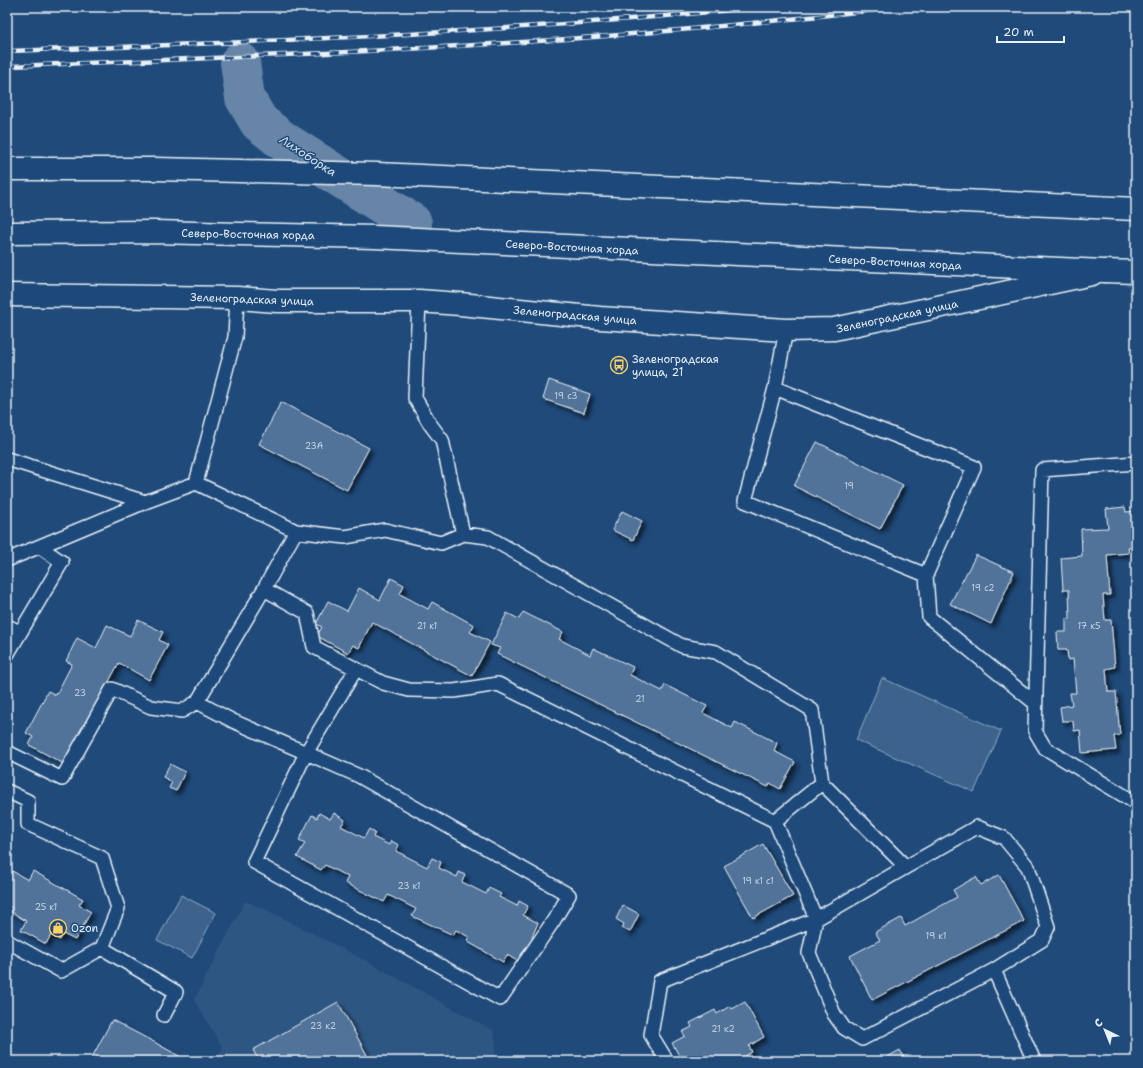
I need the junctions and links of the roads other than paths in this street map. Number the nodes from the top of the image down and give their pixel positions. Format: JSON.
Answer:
{"nodes":[{"id":1,"x":7,"y":169,"type":"edge"},
{"id":2,"x":1136,"y":209,"type":"edge"},
{"id":3,"x":7,"y":233,"type":"edge"},
{"id":4,"x":1136,"y":264,"type":"edge"},
{"id":5,"x":1136,"y":272,"type":"edge"},
{"id":6,"x":7,"y":295,"type":"edge"},
{"id":7,"x":237,"y":298,"type":"junction"},
{"id":8,"x":419,"y":301,"type":"junction"},
{"id":9,"x":786,"y":330,"type":"junction"},
{"id":10,"x":775,"y":388,"type":"junction"},
{"id":11,"x":7,"y":459,"type":"edge"},
{"id":12,"x":1136,"y":463,"type":"edge"},
{"id":13,"x":196,"y":483,"type":"junction"},
{"id":14,"x":145,"y":502,"type":"junction"},
{"id":15,"x":296,"y":531,"type":"junction"},
{"id":16,"x":464,"y":534,"type":"junction"},
{"id":17,"x":40,"y":547,"type":"junction"},
{"id":18,"x":7,"y":560,"type":"edge"},
{"id":19,"x":926,"y":575,"type":"junction"},
{"id":20,"x":264,"y":589,"type":"junction"},
{"id":21,"x":7,"y":626,"type":"edge"},
{"id":22,"x":20,"y":632,"type":"junction"},
{"id":23,"x":7,"y":654,"type":"edge"},
{"id":24,"x":356,"y":669,"type":"junction"},
{"id":25,"x":197,"y":702,"type":"junction"},
{"id":26,"x":1035,"y":703,"type":"junction"},
{"id":27,"x":7,"y":752,"type":"edge"},
{"id":28,"x":306,"y":753,"type":"junction"},
{"id":29,"x":822,"y":783,"type":"junction"},
{"id":30,"x":7,"y":791,"type":"edge"},
{"id":31,"x":1136,"y":803,"type":"edge"},
{"id":32,"x":775,"y":821,"type":"junction"},
{"id":33,"x":906,"y":867,"type":"junction"},
{"id":34,"x":816,"y":919,"type":"junction"},
{"id":35,"x":7,"y":942,"type":"edge"},
{"id":36,"x":102,"y":948,"type":"junction"},
{"id":37,"x":994,"y":970,"type":"junction"},
{"id":38,"x":164,"y":1015,"type":"dead end"},
{"id":39,"x":667,"y":1061,"type":"edge"},
{"id":40,"x":1034,"y":1061,"type":"edge"}],
"edges":[{"from":1,"to":2,"type":"main road"},
{"from":3,"to":5,"type":"main road","name":"Северо-Восточная хорда","bridge":true},
{"from":4,"to":9,"type":"main road","name":"Зеленоградская улица"},
{"from":6,"to":7,"type":"main road","name":"Зеленоградская улица"},
{"from":7,"to":8,"type":"main road","name":"Зеленоградская улица"},
{"from":7,"to":13,"type":"lane"},
{"from":8,"to":9,"type":"main road","name":"Зеленоградская улица"},
{"from":8,"to":16,"type":"lane"},
{"from":9,"to":10,"type":"lane"},
{"from":10,"to":19,"type":"lane"},
{"from":10,"to":19,"type":"lane"},
{"from":11,"to":14,"type":"lane"},
{"from":12,"to":26,"type":"lane"},
{"from":13,"to":14,"type":"lane"},
{"from":13,"to":15,"type":"lane"},
{"from":14,"to":17,"type":"lane"},
{"from":15,"to":16,"type":"lane"},
{"from":15,"to":20,"type":"lane"},
{"from":16,"to":29,"type":"lane"},
{"from":17,"to":18,"type":"lane"},
{"from":17,"to":22,"type":"lane"},
{"from":19,"to":26,"type":"lane"},
{"from":20,"to":24,"type":"lane"},
{"from":20,"to":25,"type":"lane"},
{"from":21,"to":22,"type":"lane"},
{"from":22,"to":23,"type":"lane"},
{"from":24,"to":28,"type":"lane"},
{"from":24,"to":32,"type":"lane"},
{"from":25,"to":27,"type":"lane"},
{"from":25,"to":28,"type":"lane"},
{"from":26,"to":31,"type":"lane"},
{"from":28,"to":28,"type":"lane"},
{"from":29,"to":32,"type":"lane"},
{"from":29,"to":33,"type":"lane"},
{"from":30,"to":36,"type":"lane"},
{"from":32,"to":34,"type":"lane"},
{"from":33,"to":34,"type":"lane"},
{"from":33,"to":37,"type":"lane"},
{"from":34,"to":37,"type":"lane"},
{"from":34,"to":39,"type":"lane"},
{"from":35,"to":36,"type":"lane"},
{"from":36,"to":38,"type":"lane"},
{"from":37,"to":40,"type":"lane"}]}
